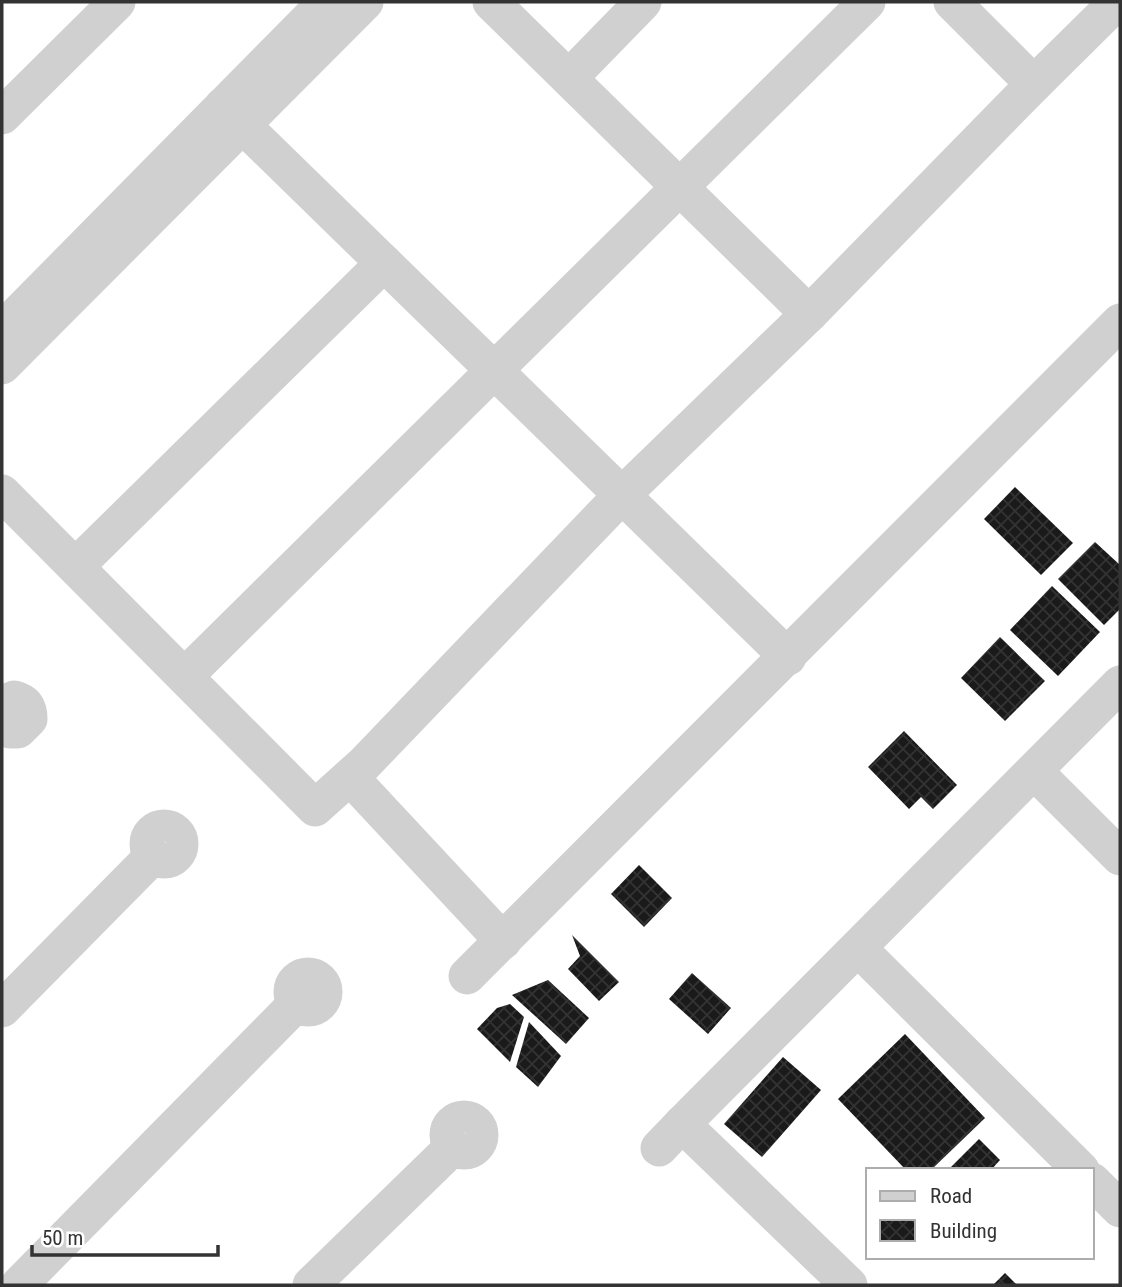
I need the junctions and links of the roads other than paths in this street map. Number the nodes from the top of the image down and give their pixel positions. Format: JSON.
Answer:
{"nodes":[{"id":1,"x":117,"y":2,"type":"edge"},
{"id":2,"x":365,"y":2,"type":"edge"},
{"id":3,"x":491,"y":2,"type":"edge"},
{"id":4,"x":643,"y":2,"type":"edge"},
{"id":5,"x":867,"y":2,"type":"edge"},
{"id":6,"x":952,"y":2,"type":"edge"},
{"id":7,"x":1116,"y":2,"type":"edge"},
{"id":8,"x":322,"y":3,"type":"edge"},
{"id":9,"x":569,"y":78,"type":"junction"},
{"id":10,"x":1034,"y":84,"type":"junction"},
{"id":11,"x":2,"y":116,"type":"edge"},
{"id":12,"x":232,"y":116,"type":"junction"},
{"id":13,"x":680,"y":187,"type":"junction"},
{"id":14,"x":384,"y":263,"type":"junction"},
{"id":15,"x":809,"y":314,"type":"junction"},
{"id":16,"x":1120,"y":322,"type":"edge"},
{"id":17,"x":2,"y":330,"type":"edge"},
{"id":18,"x":2,"y":366,"type":"edge"},
{"id":19,"x":494,"y":370,"type":"junction"},
{"id":20,"x":2,"y":493,"type":"edge"},
{"id":21,"x":622,"y":495,"type":"junction"},
{"id":22,"x":76,"y":566,"type":"junction"},
{"id":23,"x":788,"y":657,"type":"junction"},
{"id":24,"x":185,"y":676,"type":"junction"},
{"id":25,"x":1120,"y":684,"type":"edge"},
{"id":26,"x":1034,"y":771,"type":"junction"},
{"id":27,"x":350,"y":776,"type":"junction"},
{"id":28,"x":153,"y":856,"type":"dead end"},
{"id":29,"x":1120,"y":858,"type":"edge"},
{"id":30,"x":502,"y":941,"type":"junction"},
{"id":31,"x":858,"y":948,"type":"junction"},
{"id":32,"x":467,"y":976,"type":"dead end"},
{"id":33,"x":297,"y":1003,"type":"dead end"},
{"id":34,"x":2,"y":1009,"type":"edge"},
{"id":35,"x":453,"y":1147,"type":"dead end"},
{"id":36,"x":1079,"y":1168,"type":"edge"},
{"id":37,"x":1094,"y":1183,"type":"edge"},
{"id":38,"x":1120,"y":1209,"type":"edge"},
{"id":39,"x":2,"y":1274,"type":"edge"},
{"id":40,"x":18,"y":1285,"type":"edge"},
{"id":41,"x":311,"y":1285,"type":"edge"},
{"id":42,"x":849,"y":1285,"type":"edge"}],
"edges":[{"from":1,"to":11,"type":"street"},
{"from":2,"to":12,"type":"street"},
{"from":3,"to":9,"type":"street"},
{"from":4,"to":9,"type":"street"},
{"from":5,"to":13,"type":"street"},
{"from":6,"to":10,"type":"street"},
{"from":7,"to":10,"type":"street"},
{"from":8,"to":12,"type":"street"},
{"from":9,"to":13,"type":"street"},
{"from":10,"to":15,"type":"street"},
{"from":12,"to":14,"type":"street"},
{"from":12,"to":17,"type":"street"},
{"from":12,"to":18,"type":"street"},
{"from":13,"to":15,"type":"street"},
{"from":13,"to":19,"type":"street"},
{"from":14,"to":19,"type":"street"},
{"from":14,"to":22,"type":"street"},
{"from":15,"to":21,"type":"street"},
{"from":16,"to":23,"type":"street"},
{"from":19,"to":21,"type":"street"},
{"from":19,"to":24,"type":"street"},
{"from":20,"to":22,"type":"street"},
{"from":21,"to":23,"type":"street"},
{"from":21,"to":27,"type":"street"},
{"from":22,"to":24,"type":"street"},
{"from":23,"to":30,"type":"street"},
{"from":24,"to":27,"type":"street"},
{"from":25,"to":26,"type":"street"},
{"from":26,"to":29,"type":"street"},
{"from":26,"to":31,"type":"street"},
{"from":27,"to":30,"type":"street"},
{"from":28,"to":34,"type":"street"},
{"from":30,"to":32,"type":"street"},
{"from":31,"to":36,"type":"street"},
{"from":31,"to":42,"type":"street"},
{"from":33,"to":40,"type":"street"},
{"from":35,"to":41,"type":"street"},
{"from":37,"to":38,"type":"street"},
{"from":39,"to":40,"type":"street"}]}
